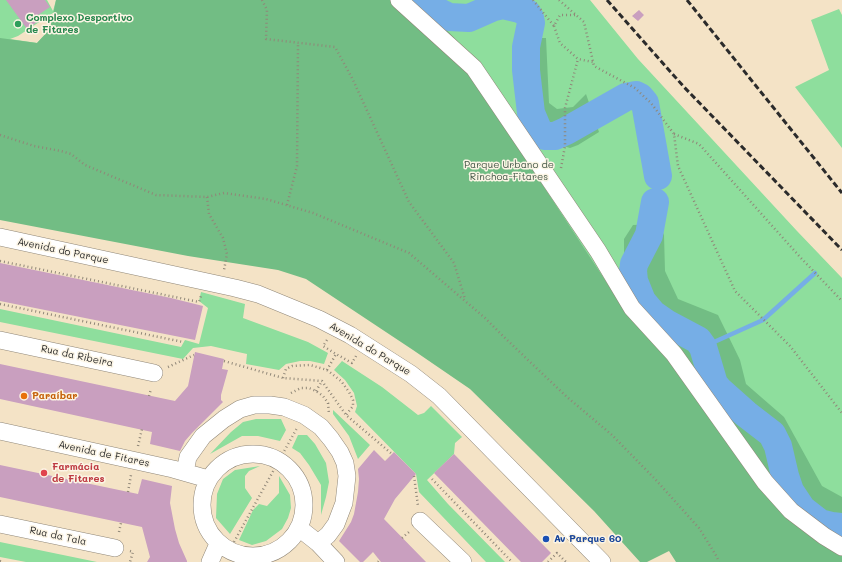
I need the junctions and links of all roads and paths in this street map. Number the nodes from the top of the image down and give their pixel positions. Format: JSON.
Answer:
{"nodes":[{"id":1,"x":262,"y":0,"type":"edge"},
{"id":2,"x":399,"y":0,"type":"edge"},
{"id":3,"x":533,"y":0,"type":"edge"},
{"id":4,"x":559,"y":0,"type":"edge"},
{"id":5,"x":576,"y":15,"type":"junction"},
{"id":6,"x":554,"y":26,"type":"junction"},
{"id":7,"x":298,"y":43,"type":"junction"},
{"id":8,"x":578,"y":59,"type":"junction"},
{"id":9,"x":593,"y":62,"type":"junction"},
{"id":10,"x":674,"y":134,"type":"junction"},
{"id":11,"x":0,"y":135,"type":"edge"},
{"id":12,"x":565,"y":146,"type":"dead end"},
{"id":13,"x":207,"y":197,"type":"junction"},
{"id":14,"x":287,"y":205,"type":"junction"},
{"id":15,"x":0,"y":237,"type":"edge"},
{"id":16,"x":0,"y":261,"type":"edge"},
{"id":17,"x":205,"y":282,"type":"junction"},
{"id":18,"x":222,"y":285,"type":"junction"},
{"id":19,"x":465,"y":300,"type":"junction"},
{"id":20,"x":842,"y":301,"type":"edge"},
{"id":21,"x":0,"y":304,"type":"edge"},
{"id":22,"x":0,"y":340,"type":"edge"},
{"id":23,"x":183,"y":342,"type":"dead end"},
{"id":24,"x":323,"y":346,"type":"dead end"},
{"id":25,"x":336,"y":354,"type":"junction"},
{"id":26,"x":224,"y":361,"type":"dead end"},
{"id":27,"x":352,"y":363,"type":"dead end"},
{"id":28,"x":328,"y":370,"type":"junction"},
{"id":29,"x":154,"y":373,"type":"dead end"},
{"id":30,"x":283,"y":378,"type":"junction"},
{"id":31,"x":322,"y":381,"type":"junction"},
{"id":32,"x":316,"y":391,"type":"junction"},
{"id":33,"x":287,"y":396,"type":"dead end"},
{"id":34,"x":842,"y":413,"type":"edge"},
{"id":35,"x":346,"y":415,"type":"junction"},
{"id":36,"x":329,"y":420,"type":"dead end"},
{"id":37,"x":0,"y":432,"type":"edge"},
{"id":38,"x":293,"y":434,"type":"dead end"},
{"id":39,"x":392,"y":454,"type":"dead end"},
{"id":40,"x":279,"y":461,"type":"junction"},
{"id":41,"x":184,"y":472,"type":"junction"},
{"id":42,"x":208,"y":479,"type":"junction"},
{"id":43,"x":432,"y":479,"type":"dead end"},
{"id":44,"x":420,"y":521,"type":"dead end"},
{"id":45,"x":0,"y":524,"type":"edge"},
{"id":46,"x":299,"y":528,"type":"junction"},
{"id":47,"x":318,"y":543,"type":"junction"},
{"id":48,"x":842,"y":547,"type":"edge"},
{"id":49,"x":115,"y":548,"type":"dead end"},
{"id":50,"x":133,"y":552,"type":"dead end"},
{"id":51,"x":231,"y":553,"type":"edge"},
{"id":52,"x":0,"y":561,"type":"edge"},
{"id":53,"x":3,"y":562,"type":"edge"},
{"id":54,"x":130,"y":562,"type":"edge"},
{"id":55,"x":210,"y":562,"type":"edge"},
{"id":56,"x":336,"y":562,"type":"edge"},
{"id":57,"x":463,"y":562,"type":"edge"},
{"id":58,"x":512,"y":562,"type":"edge"},
{"id":59,"x":548,"y":562,"type":"edge"},
{"id":60,"x":566,"y":562,"type":"edge"},
{"id":61,"x":602,"y":562,"type":"edge"},
{"id":62,"x":719,"y":562,"type":"edge"}],
"edges":[{"from":1,"to":7,"type":"path"},
{"from":2,"to":48,"type":"street"},
{"from":3,"to":6,"type":"path"},
{"from":4,"to":5,"type":"path"},
{"from":5,"to":6,"type":"path"},
{"from":5,"to":9,"type":"path"},
{"from":6,"to":8,"type":"path"},
{"from":7,"to":14,"type":"path"},
{"from":7,"to":19,"type":"path"},
{"from":8,"to":9,"type":"path"},
{"from":8,"to":12,"type":"path"},
{"from":9,"to":10,"type":"path"},
{"from":10,"to":20,"type":"path"},
{"from":10,"to":34,"type":"path"},
{"from":11,"to":13,"type":"path"},
{"from":13,"to":14,"type":"path"},
{"from":13,"to":18,"type":"path"},
{"from":14,"to":19,"type":"path"},
{"from":15,"to":17,"type":"street","name":"Avenida do Parque"},
{"from":16,"to":17,"type":"path"},
{"from":17,"to":18,"type":"street","name":"Avenida do Parque"},
{"from":18,"to":61,"type":"street","name":"Avenida do Parque"},
{"from":19,"to":62,"type":"path"},
{"from":21,"to":23,"type":"path"},
{"from":22,"to":29,"type":"street","name":"Rua da Ribeira"},
{"from":24,"to":25,"type":"path"},
{"from":25,"to":27,"type":"path"},
{"from":25,"to":28,"type":"path"},
{"from":26,"to":30,"type":"path"},
{"from":28,"to":30,"type":"path"},
{"from":28,"to":35,"type":"path"},
{"from":30,"to":31,"type":"path"},
{"from":31,"to":32,"type":"path"},
{"from":31,"to":35,"type":"path"},
{"from":32,"to":33,"type":"path"},
{"from":32,"to":36,"type":"path"},
{"from":35,"to":39,"type":"path"},
{"from":37,"to":41,"type":"street","name":"Avenida de Fitares"},
{"from":38,"to":40,"type":"path"},
{"from":40,"to":42,"type":"street"},
{"from":40,"to":46,"type":"street"},
{"from":40,"to":51,"type":"path"},
{"from":41,"to":42,"type":"street","name":"Avenida de Fitares"},
{"from":41,"to":47,"type":"street"},
{"from":42,"to":51,"type":"street"},
{"from":43,"to":58,"type":"path"},
{"from":44,"to":57,"type":"street"},
{"from":45,"to":49,"type":"street","name":"Rua da Tala"},
{"from":46,"to":47,"type":"street"},
{"from":46,"to":51,"type":"street"},
{"from":47,"to":56,"type":"street"},
{"from":50,"to":54,"type":"path"},
{"from":51,"to":55,"type":"street"},
{"from":52,"to":53,"type":"path"},
{"from":59,"to":60,"type":"path"}]}
